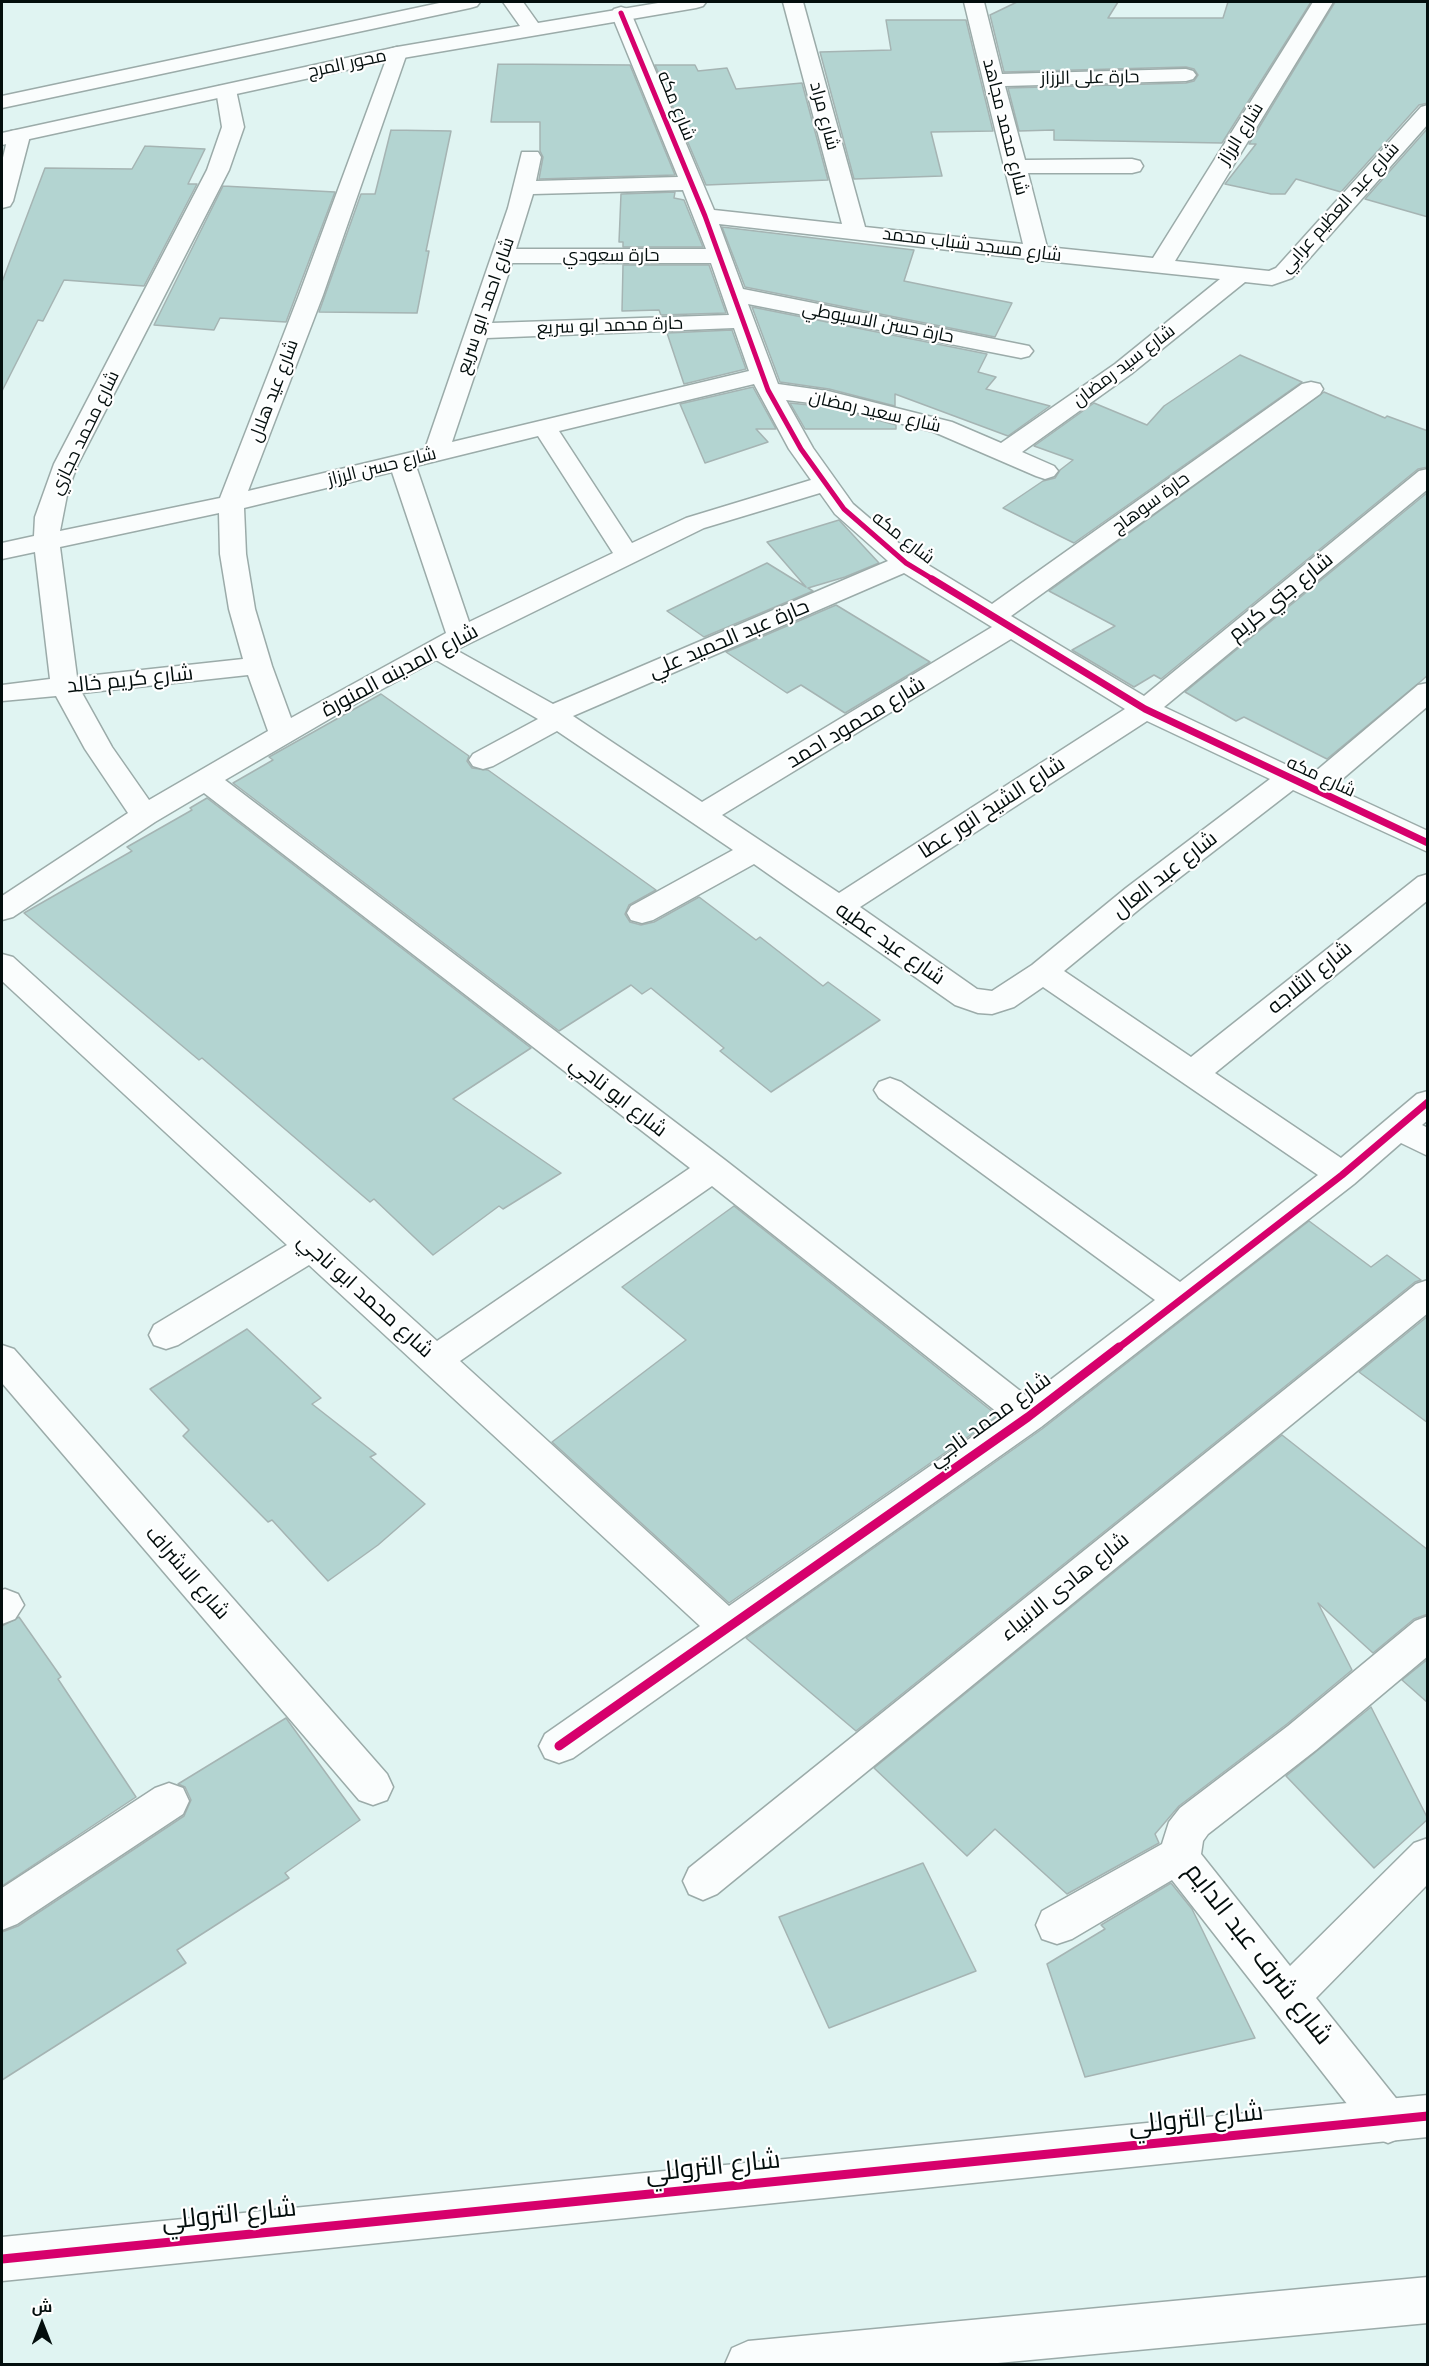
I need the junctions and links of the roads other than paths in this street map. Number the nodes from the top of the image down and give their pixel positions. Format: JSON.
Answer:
{"nodes":[{"id":1,"x":470,"y":2,"type":"edge"},
{"id":2,"x":513,"y":2,"type":"edge"},
{"id":3,"x":696,"y":2,"type":"edge"},
{"id":4,"x":793,"y":2,"type":"edge"},
{"id":5,"x":974,"y":2,"type":"edge"},
{"id":6,"x":1323,"y":2,"type":"edge"},
{"id":7,"x":621,"y":13,"type":"junction"},
{"id":8,"x":532,"y":28,"type":"junction"},
{"id":9,"x":397,"y":53,"type":"junction"},
{"id":10,"x":1186,"y":75,"type":"dead end"},
{"id":11,"x":993,"y":80,"type":"junction"},
{"id":12,"x":226,"y":90,"type":"junction"},
{"id":13,"x":2,"y":102,"type":"edge"},
{"id":14,"x":1423,"y":123,"type":"edge"},
{"id":15,"x":10,"y":137,"type":"edge"},
{"id":16,"x":530,"y":157,"type":"dead end"},
{"id":17,"x":1132,"y":166,"type":"dead end"},
{"id":18,"x":1015,"y":167,"type":"junction"},
{"id":19,"x":691,"y":183,"type":"junction"},
{"id":20,"x":524,"y":188,"type":"junction"},
{"id":21,"x":2,"y":201,"type":"edge"},
{"id":22,"x":705,"y":216,"type":"junction"},
{"id":23,"x":855,"y":231,"type":"junction"},
{"id":24,"x":1037,"y":253,"type":"junction"},
{"id":25,"x":502,"y":256,"type":"junction"},
{"id":26,"x":719,"y":256,"type":"junction"},
{"id":27,"x":1160,"y":266,"type":"junction"},
{"id":28,"x":1239,"y":275,"type":"junction"},
{"id":29,"x":735,"y":294,"type":"junction"},
{"id":30,"x":743,"y":321,"type":"junction"},
{"id":31,"x":477,"y":331,"type":"junction"},
{"id":32,"x":1021,"y":351,"type":"dead end"},
{"id":33,"x":765,"y":382,"type":"junction"},
{"id":34,"x":1311,"y":389,"type":"dead end"},
{"id":35,"x":545,"y":428,"type":"junction"},
{"id":36,"x":1005,"y":452,"type":"junction"},
{"id":37,"x":436,"y":453,"type":"junction"},
{"id":38,"x":402,"y":463,"type":"junction"},
{"id":39,"x":1045,"y":471,"type":"dead end"},
{"id":40,"x":824,"y":484,"type":"junction"},
{"id":41,"x":1424,"y":484,"type":"edge"},
{"id":42,"x":231,"y":503,"type":"junction"},
{"id":43,"x":47,"y":543,"type":"junction"},
{"id":44,"x":2,"y":551,"type":"edge"},
{"id":45,"x":627,"y":555,"type":"junction"},
{"id":46,"x":906,"y":563,"type":"junction"},
{"id":47,"x":1001,"y":623,"type":"junction"},
{"id":48,"x":449,"y":643,"type":"junction"},
{"id":49,"x":258,"y":666,"type":"junction"},
{"id":50,"x":65,"y":687,"type":"junction"},
{"id":51,"x":1428,"y":691,"type":"edge"},
{"id":52,"x":2,"y":693,"type":"edge"},
{"id":53,"x":1145,"y":709,"type":"junction"},
{"id":54,"x":555,"y":717,"type":"junction"},
{"id":55,"x":284,"y":735,"type":"junction"},
{"id":56,"x":483,"y":760,"type":"dead end"},
{"id":57,"x":206,"y":780,"type":"junction"},
{"id":58,"x":1301,"y":784,"type":"junction"},
{"id":59,"x":145,"y":815,"type":"junction"},
{"id":60,"x":700,"y":816,"type":"junction"},
{"id":61,"x":1428,"y":843,"type":"edge"},
{"id":62,"x":754,"y":851,"type":"junction"},
{"id":63,"x":1428,"y":884,"type":"edge"},
{"id":64,"x":4,"y":906,"type":"edge"},
{"id":65,"x":839,"y":908,"type":"junction"},
{"id":66,"x":642,"y":913,"type":"dead end"},
{"id":67,"x":2,"y":964,"type":"edge"},
{"id":68,"x":1043,"y":972,"type":"junction"},
{"id":69,"x":1192,"y":1073,"type":"junction"},
{"id":70,"x":890,"y":1090,"type":"dead end"},
{"id":71,"x":1428,"y":1102,"type":"edge"},
{"id":72,"x":1413,"y":1135,"type":"edge"},
{"id":73,"x":713,"y":1169,"type":"junction"},
{"id":74,"x":1342,"y":1175,"type":"junction"},
{"id":75,"x":311,"y":1247,"type":"junction"},
{"id":76,"x":1428,"y":1293,"type":"edge"},
{"id":77,"x":1180,"y":1300,"type":"junction"},
{"id":78,"x":166,"y":1335,"type":"dead end"},
{"id":79,"x":2,"y":1359,"type":"edge"},
{"id":80,"x":435,"y":1360,"type":"junction"},
{"id":81,"x":1028,"y":1417,"type":"junction"},
{"id":82,"x":728,"y":1628,"type":"junction"},
{"id":83,"x":1428,"y":1632,"type":"edge"},
{"id":84,"x":559,"y":1746,"type":"dead end"},
{"id":85,"x":373,"y":1787,"type":"dead end"},
{"id":86,"x":168,"y":1801,"type":"dead end"},
{"id":87,"x":1181,"y":1854,"type":"junction"},
{"id":88,"x":1428,"y":1856,"type":"edge"},
{"id":89,"x":703,"y":1881,"type":"dead end"},
{"id":90,"x":2,"y":1911,"type":"edge"},
{"id":91,"x":1057,"y":1925,"type":"dead end"},
{"id":92,"x":1289,"y":1996,"type":"junction"},
{"id":93,"x":1408,"y":2119,"type":"edge"},
{"id":94,"x":2,"y":2259,"type":"edge"},
{"id":95,"x":1428,"y":2300,"type":"edge"},
{"id":96,"x":748,"y":2364,"type":"edge"}],
"edges":[{"from":1,"to":13,"type":"street","name":"محور المرج"},
{"from":2,"to":8,"type":"street"},
{"from":3,"to":7,"type":"street","name":"محور المرج"},
{"from":4,"to":23,"type":"street","name":"شارع مراد"},
{"from":5,"to":11,"type":"street","name":"شارع محمد مجاهد"},
{"from":6,"to":27,"type":"street","name":"شارع الرزاز"},
{"from":7,"to":8,"type":"street","name":"محور المرج"},
{"from":7,"to":19,"type":"street","name":"شارع مكه"},
{"from":8,"to":9,"type":"street","name":"محور المرج"},
{"from":9,"to":12,"type":"street","name":"محور المرج"},
{"from":9,"to":42,"type":"street","name":"شارع عيد هلال"},
{"from":10,"to":11,"type":"street","name":"حارة على الرزاز"},
{"from":11,"to":18,"type":"street","name":"شارع محمد مجاهد"},
{"from":12,"to":15,"type":"street","name":"محور المرج"},
{"from":12,"to":43,"type":"street","name":"شارع محمد حجازي"},
{"from":14,"to":28,"type":"street","name":"شارع عبد العظيم عرابي"},
{"from":15,"to":21,"type":"street"},
{"from":16,"to":20,"type":"street","name":"شارع احمد ابو سريع"},
{"from":17,"to":18,"type":"street"},
{"from":18,"to":24,"type":"street","name":"شارع محمد مجاهد"},
{"from":19,"to":20,"type":"street"},
{"from":19,"to":22,"type":"street","name":"شارع مكه"},
{"from":20,"to":25,"type":"street","name":"شارع احمد ابو سريع"},
{"from":22,"to":23,"type":"street","name":"شارع مسجد شباب محمد"},
{"from":22,"to":26,"type":"street","name":"شارع مكه"},
{"from":23,"to":24,"type":"street","name":"شارع مسجد شباب محمد"},
{"from":24,"to":27,"type":"street","name":"شارع مسجد شباب محمد"},
{"from":25,"to":26,"type":"street","name":"حارة سعودي"},
{"from":25,"to":31,"type":"street","name":"شارع احمد ابو سريع"},
{"from":26,"to":29,"type":"street","name":"شارع مكه"},
{"from":27,"to":28,"type":"street","name":"شارع مسجد شباب محمد"},
{"from":28,"to":36,"type":"street","name":"شارع سيد رمضان"},
{"from":29,"to":30,"type":"street","name":"شارع مكه"},
{"from":29,"to":32,"type":"street","name":"حارة حسن الاسيوطي"},
{"from":30,"to":31,"type":"street","name":"حارة محمد ابو سريع"},
{"from":30,"to":33,"type":"street","name":"شارع مكه"},
{"from":31,"to":37,"type":"street","name":"شارع احمد ابو سريع"},
{"from":33,"to":35,"type":"street","name":"شارع حسن الرزاز"},
{"from":33,"to":36,"type":"street","name":"شارع سعيد رمضان"},
{"from":33,"to":40,"type":"street","name":"شارع مكه"},
{"from":34,"to":47,"type":"street","name":"حارة سوهاج"},
{"from":35,"to":37,"type":"street","name":"شارع حسن الرزاز"},
{"from":35,"to":45,"type":"street"},
{"from":36,"to":39,"type":"street","name":"شارع سعيد رمضان"},
{"from":37,"to":38,"type":"street","name":"شارع حسن الرزاز"},
{"from":38,"to":42,"type":"street","name":"شارع حسن الرزاز"},
{"from":38,"to":48,"type":"street"},
{"from":40,"to":45,"type":"street","name":"شارع المدينه المنورة"},
{"from":40,"to":46,"type":"street","name":"شارع مكه"},
{"from":41,"to":53,"type":"street","name":"شارع جني كريم"},
{"from":42,"to":43,"type":"street","name":"شارع حسن الرزاز"},
{"from":42,"to":49,"type":"street","name":"شارع عيد هلال"},
{"from":43,"to":44,"type":"street","name":"شارع حسن الرزاز"},
{"from":43,"to":50,"type":"street","name":"شارع محمد حجازي"},
{"from":45,"to":48,"type":"street","name":"شارع المدينه المنورة"},
{"from":46,"to":47,"type":"street","name":"شارع مكه"},
{"from":46,"to":54,"type":"street","name":"حارة عبد الحميد علي"},
{"from":47,"to":53,"type":"street","name":"شارع مكه"},
{"from":47,"to":60,"type":"street","name":"شارع محمود احمد"},
{"from":48,"to":54,"type":"street","name":"شارع عيد عطيه"},
{"from":48,"to":55,"type":"street","name":"شارع المدينه المنورة"},
{"from":49,"to":50,"type":"street","name":"شارع كريم خالد"},
{"from":49,"to":55,"type":"street","name":"شارع عيد هلال"},
{"from":50,"to":52,"type":"street","name":"شارع كريم خالد"},
{"from":50,"to":59,"type":"street","name":"شارع محمد حجازي"},
{"from":51,"to":58,"type":"street","name":"شارع عبد العال"},
{"from":53,"to":58,"type":"street","name":"شارع مكه"},
{"from":53,"to":65,"type":"street","name":"شارع الشيخ انور عطا"},
{"from":54,"to":56,"type":"street","name":"حارة عبد الحميد علي"},
{"from":54,"to":60,"type":"street","name":"شارع عيد عطيه"},
{"from":55,"to":57,"type":"street","name":"شارع المدينه المنورة"},
{"from":57,"to":59,"type":"street","name":"شارع المدينه المنورة"},
{"from":57,"to":73,"type":"street","name":"شارع ابو ناجي"},
{"from":58,"to":61,"type":"street","name":"شارع مكه"},
{"from":58,"to":68,"type":"street","name":"شارع عبد العال"},
{"from":59,"to":64,"type":"street","name":"شارع المدينه المنورة"},
{"from":60,"to":62,"type":"street","name":"شارع عيد عطيه"},
{"from":62,"to":65,"type":"street","name":"شارع عيد عطيه"},
{"from":62,"to":66,"type":"street"},
{"from":63,"to":69,"type":"street","name":"شارع الثلاجه"},
{"from":65,"to":68,"type":"street","name":"شارع عيد عطيه"},
{"from":67,"to":75,"type":"street","name":"شارع محمد ابو ناجي"},
{"from":68,"to":69,"type":"street"},
{"from":69,"to":74,"type":"street"},
{"from":70,"to":77,"type":"street"},
{"from":71,"to":72,"type":"street","name":"شارع محمد ناجي"},
{"from":72,"to":74,"type":"street","name":"شارع محمد ناجي"},
{"from":73,"to":80,"type":"street"},
{"from":73,"to":81,"type":"street","name":"شارع ابو ناجي"},
{"from":74,"to":77,"type":"street","name":"شارع محمد ناجي"},
{"from":75,"to":78,"type":"street"},
{"from":75,"to":80,"type":"street","name":"شارع محمد ابو ناجي"},
{"from":76,"to":89,"type":"street","name":"شارع هادى الانبياء"},
{"from":77,"to":81,"type":"street","name":"شارع محمد ناجي"},
{"from":79,"to":85,"type":"street","name":"شارع الاشراف"},
{"from":80,"to":82,"type":"street","name":"شارع محمد ابو ناجي"},
{"from":81,"to":82,"type":"street","name":"شارع محمد ناجي"},
{"from":82,"to":84,"type":"street","name":"شارع محمد ناجي"},
{"from":83,"to":87,"type":"street","name":"شارع شرف عبد الدايم"},
{"from":86,"to":90,"type":"street"},
{"from":87,"to":91,"type":"street"},
{"from":87,"to":92,"type":"street","name":"شارع شرف عبد الدايم"},
{"from":88,"to":92,"type":"street"},
{"from":92,"to":93,"type":"street","name":"شارع شرف عبد الدايم"},
{"from":93,"to":94,"type":"street","name":"شارع التروللي"},
{"from":95,"to":96,"type":"street"}]}
